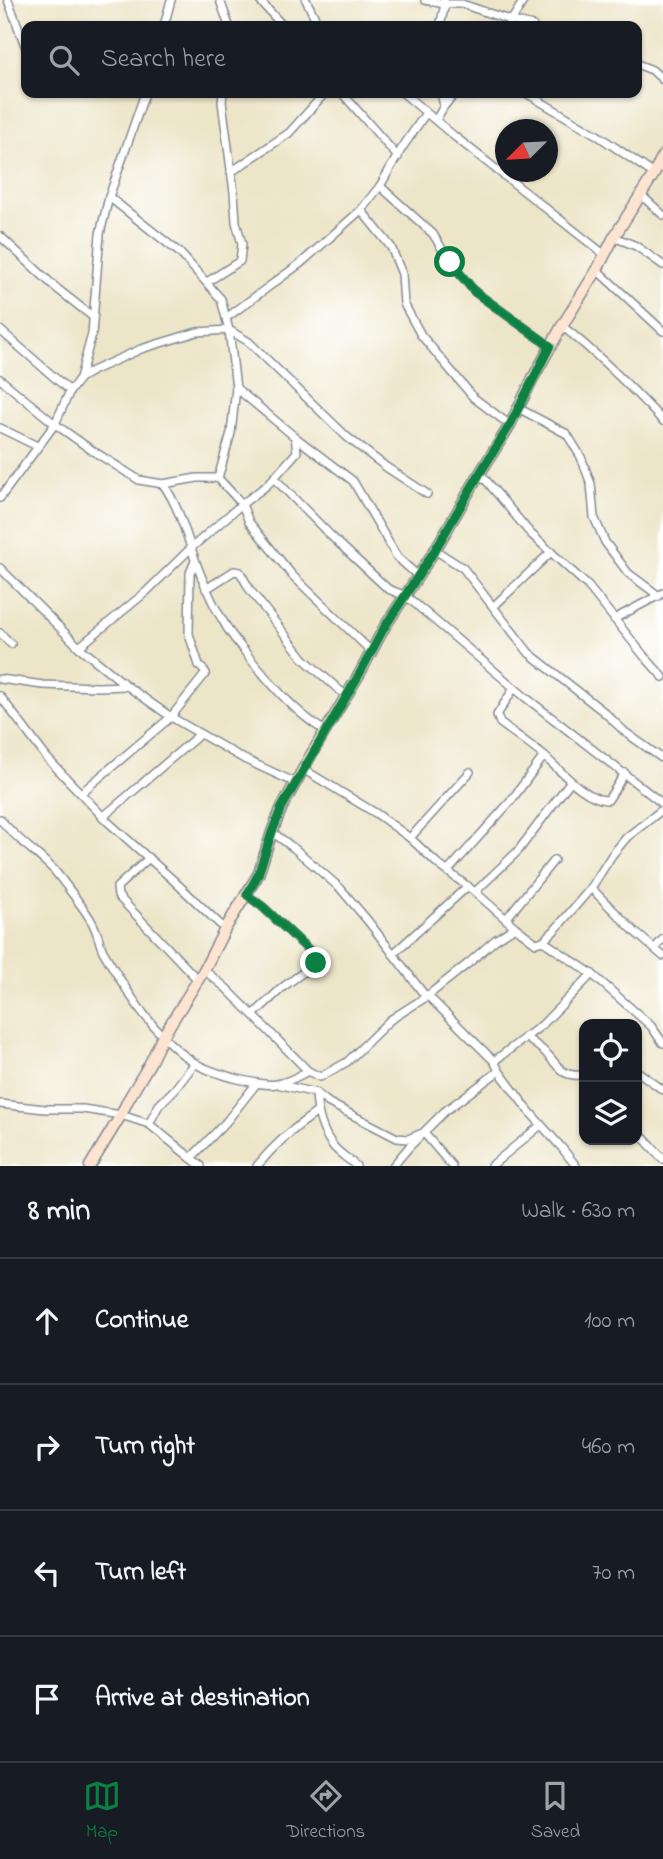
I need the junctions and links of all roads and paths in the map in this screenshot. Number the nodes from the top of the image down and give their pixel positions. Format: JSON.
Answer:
{"nodes":[{"id":1,"x":8,"y":0,"type":"edge"},
{"id":2,"x":171,"y":0,"type":"edge"},
{"id":3,"x":220,"y":0,"type":"edge"},
{"id":4,"x":259,"y":0,"type":"edge"},
{"id":5,"x":306,"y":0,"type":"edge"},
{"id":6,"x":425,"y":0,"type":"edge"},
{"id":7,"x":524,"y":0,"type":"edge"},
{"id":8,"x":444,"y":2,"type":"edge"},
{"id":9,"x":165,"y":21,"type":"edge"},
{"id":10,"x":227,"y":21,"type":"edge"},
{"id":11,"x":278,"y":21,"type":"edge"},
{"id":12,"x":315,"y":21,"type":"edge"},
{"id":13,"x":441,"y":21,"type":"edge"},
{"id":14,"x":503,"y":21,"type":"edge"},
{"id":15,"x":512,"y":21,"type":"edge"},
{"id":16,"x":21,"y":35,"type":"edge"},
{"id":17,"x":642,"y":66,"type":"edge"},
{"id":18,"x":663,"y":80,"type":"edge"},
{"id":19,"x":143,"y":98,"type":"edge"},
{"id":20,"x":222,"y":98,"type":"edge"},
{"id":21,"x":320,"y":98,"type":"edge"},
{"id":22,"x":346,"y":98,"type":"edge"},
{"id":23,"x":409,"y":98,"type":"edge"},
{"id":24,"x":442,"y":98,"type":"edge"},
{"id":25,"x":452,"y":98,"type":"edge"},
{"id":26,"x":534,"y":98,"type":"edge"},
{"id":27,"x":444,"y":106,"type":"junction"},
{"id":28,"x":426,"y":113,"type":"junction"},
{"id":29,"x":436,"y":120,"type":"junction"},
{"id":30,"x":398,"y":157,"type":"junction"},
{"id":31,"x":662,"y":158,"type":"edge"},
{"id":32,"x":231,"y":172,"type":"junction"},
{"id":33,"x":654,"y":174,"type":"junction"},
{"id":34,"x":380,"y":186,"type":"junction"},
{"id":35,"x":641,"y":195,"type":"junction"},
{"id":36,"x":109,"y":197,"type":"junction"},
{"id":37,"x":361,"y":211,"type":"junction"},
{"id":38,"x":663,"y":215,"type":"edge"},
{"id":39,"x":0,"y":236,"type":"edge"},
{"id":40,"x":614,"y":237,"type":"junction"},
{"id":41,"x":605,"y":255,"type":"junction"},
{"id":42,"x":663,"y":265,"type":"edge"},
{"id":43,"x":597,"y":270,"type":"junction"},
{"id":44,"x":207,"y":282,"type":"junction"},
{"id":45,"x":93,"y":317,"type":"junction"},
{"id":46,"x":226,"y":318,"type":"junction"},
{"id":47,"x":562,"y":326,"type":"junction"},
{"id":48,"x":0,"y":330,"type":"edge"},
{"id":49,"x":229,"y":330,"type":"junction"},
{"id":50,"x":663,"y":331,"type":"edge"},
{"id":51,"x":550,"y":346,"type":"junction"},
{"id":52,"x":0,"y":379,"type":"edge"},
{"id":53,"x":80,"y":379,"type":"junction"},
{"id":54,"x":236,"y":388,"type":"junction"},
{"id":55,"x":70,"y":391,"type":"junction"},
{"id":56,"x":517,"y":408,"type":"junction"},
{"id":57,"x":663,"y":421,"type":"edge"},
{"id":58,"x":55,"y":424,"type":"junction"},
{"id":59,"x":510,"y":425,"type":"junction"},
{"id":60,"x":0,"y":428,"type":"edge"},
{"id":61,"x":295,"y":437,"type":"junction"},
{"id":62,"x":37,"y":446,"type":"junction"},
{"id":63,"x":480,"y":473,"type":"junction"},
{"id":64,"x":218,"y":478,"type":"junction"},
{"id":65,"x":274,"y":478,"type":"junction"},
{"id":66,"x":163,"y":484,"type":"junction"},
{"id":67,"x":427,"y":494,"type":"dead end"},
{"id":68,"x":0,"y":498,"type":"edge"},
{"id":69,"x":242,"y":504,"type":"junction"},
{"id":70,"x":191,"y":548,"type":"junction"},
{"id":71,"x":435,"y":550,"type":"junction"},
{"id":72,"x":551,"y":552,"type":"junction"},
{"id":73,"x":195,"y":561,"type":"junction"},
{"id":74,"x":0,"y":568,"type":"edge"},
{"id":75,"x":418,"y":576,"type":"junction"},
{"id":76,"x":206,"y":589,"type":"junction"},
{"id":77,"x":661,"y":595,"type":"edge"},
{"id":78,"x":406,"y":596,"type":"junction"},
{"id":79,"x":494,"y":606,"type":"junction"},
{"id":80,"x":614,"y":618,"type":"junction"},
{"id":81,"x":0,"y":633,"type":"edge"},
{"id":82,"x":11,"y":644,"type":"dead end"},
{"id":83,"x":79,"y":647,"type":"junction"},
{"id":84,"x":371,"y":651,"type":"junction"},
{"id":85,"x":663,"y":677,"type":"edge"},
{"id":86,"x":0,"y":679,"type":"edge"},
{"id":87,"x":127,"y":687,"type":"junction"},
{"id":88,"x":514,"y":688,"type":"junction"},
{"id":89,"x":0,"y":696,"type":"edge"},
{"id":90,"x":346,"y":696,"type":"junction"},
{"id":91,"x":171,"y":717,"type":"junction"},
{"id":92,"x":325,"y":731,"type":"junction"},
{"id":93,"x":200,"y":734,"type":"junction"},
{"id":94,"x":544,"y":756,"type":"junction"},
{"id":95,"x":663,"y":759,"type":"edge"},
{"id":96,"x":303,"y":769,"type":"junction"},
{"id":97,"x":470,"y":772,"type":"dead end"},
{"id":98,"x":625,"y":773,"type":"junction"},
{"id":99,"x":570,"y":782,"type":"junction"},
{"id":100,"x":296,"y":783,"type":"junction"},
{"id":101,"x":80,"y":793,"type":"junction"},
{"id":102,"x":663,"y":807,"type":"edge"},
{"id":103,"x":103,"y":817,"type":"junction"},
{"id":104,"x":0,"y":819,"type":"edge"},
{"id":105,"x":272,"y":832,"type":"junction"},
{"id":106,"x":410,"y":838,"type":"junction"},
{"id":107,"x":149,"y":858,"type":"junction"},
{"id":108,"x":554,"y":860,"type":"dead end"},
{"id":109,"x":448,"y":872,"type":"junction"},
{"id":110,"x":468,"y":886,"type":"junction"},
{"id":111,"x":591,"y":888,"type":"junction"},
{"id":112,"x":475,"y":892,"type":"junction"},
{"id":113,"x":247,"y":895,"type":"junction"},
{"id":114,"x":506,"y":919,"type":"junction"},
{"id":115,"x":514,"y":927,"type":"junction"},
{"id":116,"x":226,"y":929,"type":"junction"},
{"id":117,"x":663,"y":939,"type":"edge"},
{"id":118,"x":543,"y":941,"type":"junction"},
{"id":119,"x":655,"y":948,"type":"junction"},
{"id":120,"x":393,"y":954,"type":"junction"},
{"id":121,"x":663,"y":956,"type":"edge"},
{"id":122,"x":592,"y":974,"type":"junction"},
{"id":123,"x":201,"y":975,"type":"junction"},
{"id":124,"x":426,"y":996,"type":"junction"},
{"id":125,"x":253,"y":1015,"type":"junction"},
{"id":126,"x":163,"y":1036,"type":"junction"},
{"id":127,"x":525,"y":1037,"type":"junction"},
{"id":128,"x":663,"y":1043,"type":"edge"},
{"id":129,"x":494,"y":1061,"type":"junction"},
{"id":130,"x":195,"y":1063,"type":"junction"},
{"id":131,"x":308,"y":1070,"type":"junction"},
{"id":132,"x":499,"y":1071,"type":"junction"},
{"id":133,"x":579,"y":1075,"type":"edge"},
{"id":134,"x":642,"y":1075,"type":"edge"},
{"id":135,"x":257,"y":1083,"type":"junction"},
{"id":136,"x":278,"y":1085,"type":"junction"},
{"id":137,"x":663,"y":1090,"type":"edge"},
{"id":138,"x":316,"y":1093,"type":"junction"},
{"id":139,"x":0,"y":1104,"type":"edge"},
{"id":140,"x":317,"y":1112,"type":"junction"},
{"id":141,"x":121,"y":1115,"type":"junction"},
{"id":142,"x":149,"y":1124,"type":"junction"},
{"id":143,"x":541,"y":1125,"type":"junction"},
{"id":144,"x":424,"y":1133,"type":"junction"},
{"id":145,"x":642,"y":1136,"type":"edge"},
{"id":146,"x":191,"y":1158,"type":"junction"},
{"id":147,"x":663,"y":1159,"type":"edge"},
{"id":148,"x":399,"y":1164,"type":"edge"},
{"id":149,"x":90,"y":1166,"type":"edge"},
{"id":150,"x":201,"y":1166,"type":"edge"},
{"id":151,"x":257,"y":1166,"type":"edge"},
{"id":152,"x":356,"y":1166,"type":"edge"},
{"id":153,"x":452,"y":1166,"type":"edge"},
{"id":154,"x":491,"y":1166,"type":"edge"},
{"id":155,"x":576,"y":1166,"type":"edge"}],
"edges":[{"from":1,"to":16,"type":"street"},
{"from":2,"to":9,"type":"street"},
{"from":3,"to":10,"type":"street"},
{"from":4,"to":11,"type":"street"},
{"from":5,"to":12,"type":"street"},
{"from":6,"to":8,"type":"street"},
{"from":7,"to":15,"type":"street"},
{"from":8,"to":13,"type":"street"},
{"from":8,"to":14,"type":"street"},
{"from":17,"to":18,"type":"street"},
{"from":19,"to":36,"type":"street"},
{"from":20,"to":32,"type":"street"},
{"from":21,"to":32,"type":"street"},
{"from":22,"to":30,"type":"street"},
{"from":23,"to":28,"type":"street"},
{"from":24,"to":27,"type":"street"},
{"from":25,"to":27,"type":"street"},
{"from":26,"to":33,"type":"street"},
{"from":27,"to":29,"type":"street"},
{"from":28,"to":29,"type":"street"},
{"from":28,"to":30,"type":"street"},
{"from":29,"to":41,"type":"street"},
{"from":30,"to":34,"type":"street"},
{"from":31,"to":33,"type":"street"},
{"from":32,"to":44,"type":"street"},
{"from":33,"to":35,"type":"street"},
{"from":34,"to":37,"type":"street"},
{"from":34,"to":51,"type":"street"},
{"from":35,"to":38,"type":"street"},
{"from":35,"to":40,"type":"street"},
{"from":36,"to":44,"type":"street"},
{"from":36,"to":45,"type":"street"},
{"from":37,"to":46,"type":"street"},
{"from":37,"to":59,"type":"street"},
{"from":39,"to":45,"type":"street"},
{"from":40,"to":41,"type":"street"},
{"from":40,"to":42,"type":"street"},
{"from":41,"to":43,"type":"street"},
{"from":43,"to":47,"type":"street"},
{"from":43,"to":50,"type":"street"},
{"from":44,"to":46,"type":"street"},
{"from":45,"to":53,"type":"street"},
{"from":46,"to":49,"type":"street"},
{"from":47,"to":51,"type":"street"},
{"from":47,"to":57,"type":"street"},
{"from":48,"to":55,"type":"street"},
{"from":49,"to":53,"type":"street"},
{"from":49,"to":54,"type":"street"},
{"from":49,"to":67,"type":"street"},
{"from":51,"to":56,"type":"street"},
{"from":52,"to":58,"type":"street"},
{"from":53,"to":55,"type":"street"},
{"from":54,"to":61,"type":"street"},
{"from":54,"to":64,"type":"street"},
{"from":55,"to":58,"type":"street"},
{"from":56,"to":59,"type":"street"},
{"from":56,"to":77,"type":"street"},
{"from":58,"to":62,"type":"street"},
{"from":58,"to":66,"type":"street"},
{"from":59,"to":63,"type":"street"},
{"from":60,"to":62,"type":"street"},
{"from":61,"to":65,"type":"street"},
{"from":61,"to":75,"type":"street"},
{"from":62,"to":68,"type":"street"},
{"from":63,"to":71,"type":"street"},
{"from":63,"to":72,"type":"street"},
{"from":64,"to":66,"type":"street"},
{"from":64,"to":69,"type":"street"},
{"from":65,"to":69,"type":"street"},
{"from":65,"to":78,"type":"street"},
{"from":66,"to":70,"type":"street"},
{"from":69,"to":70,"type":"street"},
{"from":69,"to":84,"type":"street"},
{"from":70,"to":73,"type":"street"},
{"from":70,"to":83,"type":"street"},
{"from":71,"to":75,"type":"street"},
{"from":71,"to":79,"type":"street"},
{"from":72,"to":79,"type":"street"},
{"from":72,"to":80,"type":"street"},
{"from":73,"to":76,"type":"street"},
{"from":73,"to":91,"type":"street"},
{"from":74,"to":83,"type":"street"},
{"from":75,"to":78,"type":"street"},
{"from":76,"to":90,"type":"street"},
{"from":76,"to":92,"type":"street"},
{"from":77,"to":80,"type":"street"},
{"from":78,"to":84,"type":"street"},
{"from":78,"to":88,"type":"street"},
{"from":79,"to":95,"type":"street"},
{"from":80,"to":85,"type":"street"},
{"from":81,"to":82,"type":"street"},
{"from":83,"to":87,"type":"street"},
{"from":84,"to":90,"type":"street"},
{"from":86,"to":87,"type":"street"},
{"from":87,"to":91,"type":"street"},
{"from":88,"to":94,"type":"street"},
{"from":88,"to":98,"type":"street"},
{"from":89,"to":101,"type":"street"},
{"from":90,"to":92,"type":"street"},
{"from":91,"to":93,"type":"street"},
{"from":91,"to":101,"type":"street"},
{"from":92,"to":96,"type":"street"},
{"from":93,"to":100,"type":"street"},
{"from":93,"to":103,"type":"street"},
{"from":94,"to":99,"type":"street"},
{"from":94,"to":109,"type":"street"},
{"from":96,"to":100,"type":"street"},
{"from":96,"to":106,"type":"street"},
{"from":97,"to":106,"type":"street"},
{"from":98,"to":99,"type":"street"},
{"from":98,"to":102,"type":"street"},
{"from":99,"to":112,"type":"street"},
{"from":100,"to":105,"type":"street"},
{"from":101,"to":103,"type":"street"},
{"from":102,"to":111,"type":"street"},
{"from":103,"to":107,"type":"street"},
{"from":104,"to":126,"type":"street"},
{"from":105,"to":113,"type":"street"},
{"from":105,"to":120,"type":"street"},
{"from":106,"to":109,"type":"street"},
{"from":107,"to":116,"type":"street"},
{"from":107,"to":123,"type":"street"},
{"from":108,"to":114,"type":"street"},
{"from":109,"to":110,"type":"street"},
{"from":110,"to":112,"type":"street"},
{"from":110,"to":120,"type":"street"},
{"from":111,"to":118,"type":"street"},
{"from":111,"to":119,"type":"street"},
{"from":112,"to":114,"type":"street"},
{"from":113,"to":116,"type":"street"},
{"from":113,"to":125,"type":"street"},
{"from":114,"to":115,"type":"street"},
{"from":115,"to":118,"type":"street"},
{"from":115,"to":124,"type":"street"},
{"from":116,"to":123,"type":"street"},
{"from":117,"to":119,"type":"street"},
{"from":118,"to":122,"type":"street"},
{"from":119,"to":121,"type":"street"},
{"from":120,"to":124,"type":"street"},
{"from":122,"to":127,"type":"street"},
{"from":122,"to":128,"type":"street"},
{"from":123,"to":125,"type":"street"},
{"from":123,"to":126,"type":"street"},
{"from":124,"to":129,"type":"street"},
{"from":124,"to":131,"type":"street"},
{"from":125,"to":131,"type":"street"},
{"from":126,"to":130,"type":"street"},
{"from":126,"to":141,"type":"street"},
{"from":127,"to":129,"type":"street"},
{"from":127,"to":133,"type":"street"},
{"from":129,"to":132,"type":"street"},
{"from":130,"to":135,"type":"street"},
{"from":130,"to":142,"type":"street"},
{"from":131,"to":136,"type":"street"},
{"from":132,"to":143,"type":"street"},
{"from":132,"to":144,"type":"street"},
{"from":134,"to":137,"type":"street"},
{"from":135,"to":136,"type":"street"},
{"from":135,"to":146,"type":"street"},
{"from":136,"to":138,"type":"street"},
{"from":138,"to":140,"type":"street"},
{"from":138,"to":144,"type":"street"},
{"from":139,"to":141,"type":"street"},
{"from":140,"to":151,"type":"street"},
{"from":140,"to":152,"type":"street"},
{"from":141,"to":142,"type":"street"},
{"from":141,"to":149,"type":"street"},
{"from":142,"to":146,"type":"street"},
{"from":143,"to":154,"type":"street"},
{"from":143,"to":155,"type":"street"},
{"from":144,"to":148,"type":"street"},
{"from":144,"to":153,"type":"street"},
{"from":145,"to":147,"type":"street"},
{"from":146,"to":150,"type":"street"}]}
